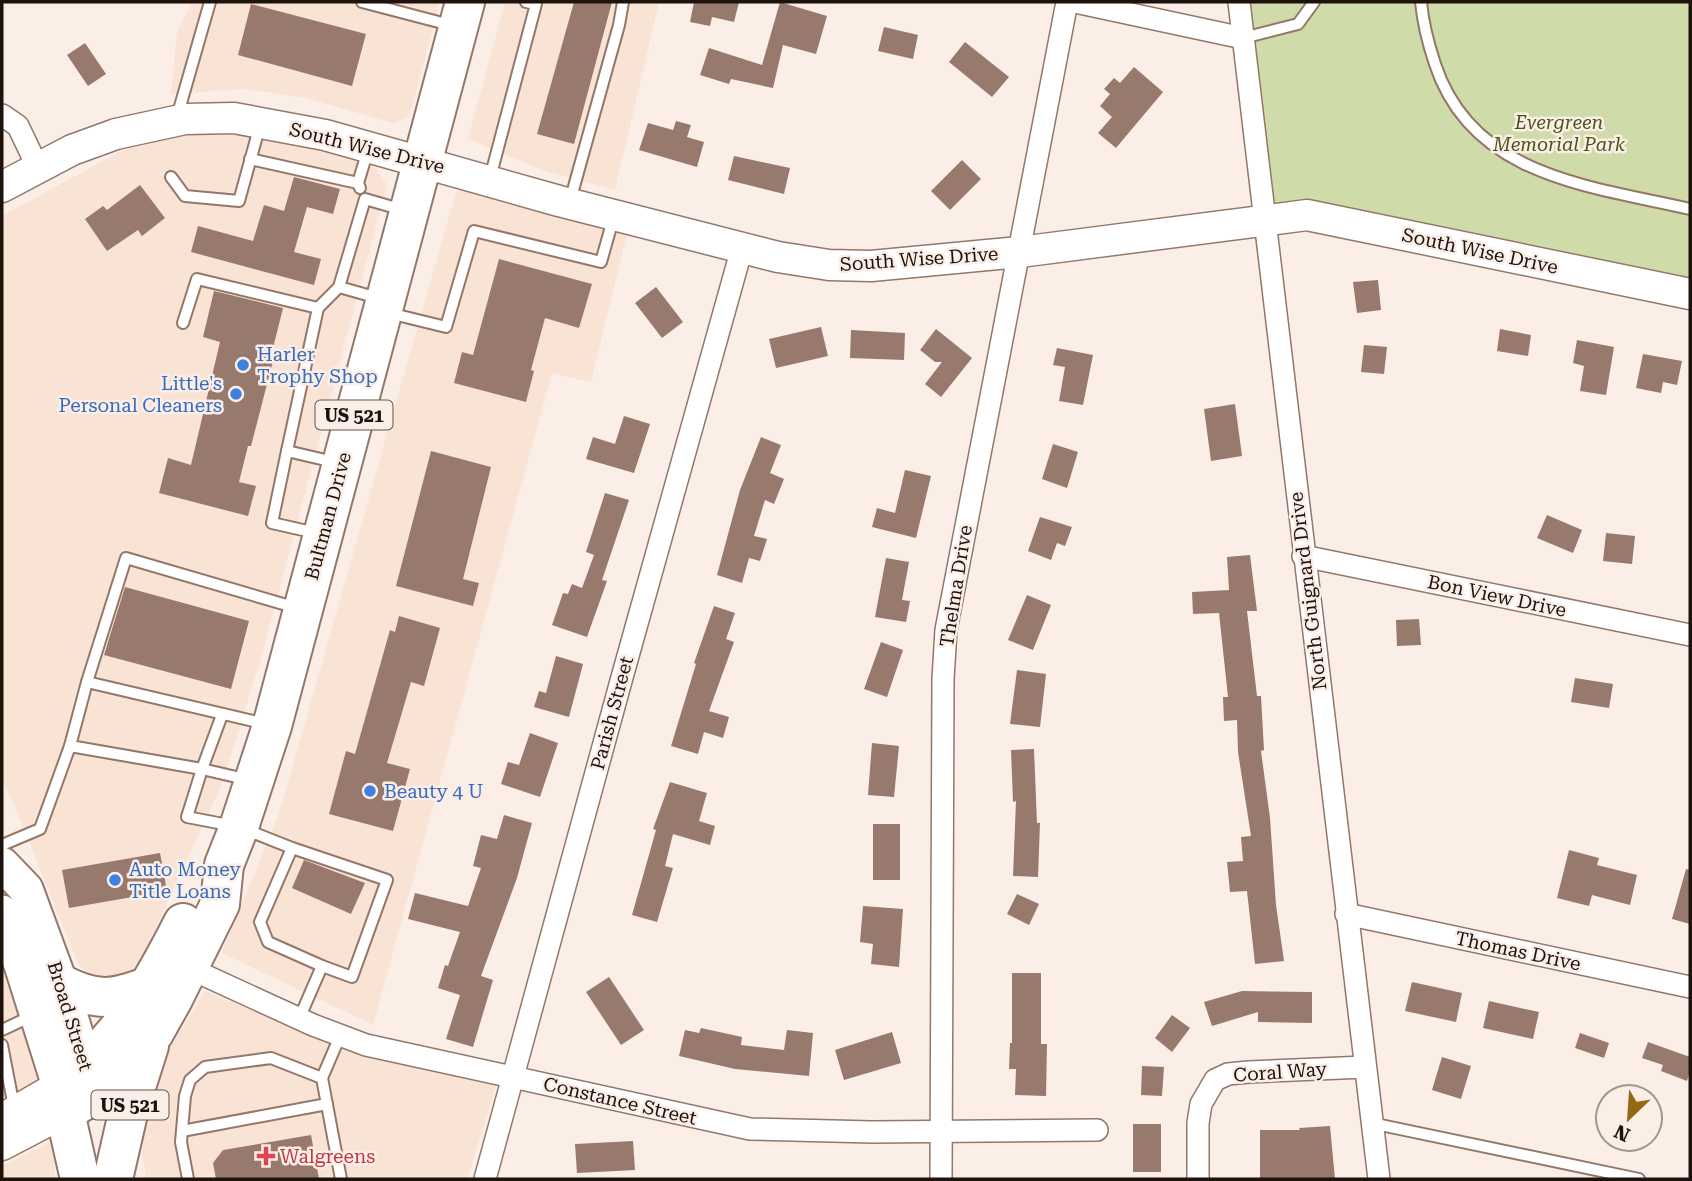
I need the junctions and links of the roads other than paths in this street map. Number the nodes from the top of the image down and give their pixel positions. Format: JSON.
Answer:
{"nodes":[{"id":1,"x":210,"y":2,"type":"edge"},
{"id":2,"x":362,"y":2,"type":"edge"},
{"id":3,"x":526,"y":2,"type":"edge"},
{"id":4,"x":623,"y":2,"type":"edge"},
{"id":5,"x":1067,"y":2,"type":"edge"},
{"id":6,"x":1075,"y":2,"type":"edge"},
{"id":7,"x":1239,"y":2,"type":"edge"},
{"id":8,"x":1314,"y":2,"type":"edge"},
{"id":9,"x":1421,"y":2,"type":"edge"},
{"id":10,"x":462,"y":14,"type":"edge"},
{"id":11,"x":1243,"y":38,"type":"junction"},
{"id":12,"x":2,"y":115,"type":"edge"},
{"id":13,"x":177,"y":120,"type":"junction"},
{"id":14,"x":260,"y":122,"type":"junction"},
{"id":15,"x":369,"y":147,"type":"junction"},
{"id":16,"x":250,"y":159,"type":"junction"},
{"id":17,"x":422,"y":161,"type":"junction"},
{"id":18,"x":38,"y":167,"type":"junction"},
{"id":19,"x":172,"y":177,"type":"dead end"},
{"id":20,"x":490,"y":181,"type":"junction"},
{"id":21,"x":358,"y":183,"type":"junction"},
{"id":22,"x":2,"y":187,"type":"edge"},
{"id":23,"x":365,"y":199,"type":"junction"},
{"id":24,"x":569,"y":204,"type":"junction"},
{"id":25,"x":1690,"y":209,"type":"edge"},
{"id":26,"x":409,"y":212,"type":"junction"},
{"id":27,"x":614,"y":215,"type":"junction"},
{"id":28,"x":1264,"y":219,"type":"junction"},
{"id":29,"x":743,"y":248,"type":"junction"},
{"id":30,"x":1020,"y":251,"type":"junction"},
{"id":31,"x":339,"y":287,"type":"junction"},
{"id":32,"x":1690,"y":294,"type":"edge"},
{"id":33,"x":384,"y":306,"type":"junction"},
{"id":34,"x":318,"y":308,"type":"junction"},
{"id":35,"x":183,"y":323,"type":"dead end"},
{"id":36,"x":286,"y":451,"type":"junction"},
{"id":37,"x":341,"y":463,"type":"junction"},
{"id":38,"x":323,"y":535,"type":"junction"},
{"id":39,"x":1303,"y":556,"type":"junction"},
{"id":40,"x":303,"y":610,"type":"junction"},
{"id":41,"x":1690,"y":635,"type":"edge"},
{"id":42,"x":87,"y":682,"type":"junction"},
{"id":43,"x":222,"y":715,"type":"junction"},
{"id":44,"x":272,"y":726,"type":"junction"},
{"id":45,"x":70,"y":746,"type":"junction"},
{"id":46,"x":202,"y":769,"type":"junction"},
{"id":47,"x":255,"y":781,"type":"junction"},
{"id":48,"x":239,"y":827,"type":"junction"},
{"id":49,"x":2,"y":845,"type":"edge"},
{"id":50,"x":292,"y":848,"type":"junction"},
{"id":51,"x":2,"y":864,"type":"edge"},
{"id":52,"x":1346,"y":915,"type":"junction"},
{"id":53,"x":5,"y":933,"type":"edge"},
{"id":54,"x":322,"y":966,"type":"junction"},
{"id":55,"x":168,"y":970,"type":"junction"},
{"id":56,"x":61,"y":984,"type":"junction"},
{"id":57,"x":1690,"y":987,"type":"edge"},
{"id":58,"x":37,"y":1014,"type":"junction"},
{"id":59,"x":299,"y":1019,"type":"junction"},
{"id":60,"x":2,"y":1030,"type":"edge"},
{"id":61,"x":154,"y":1032,"type":"junction"},
{"id":62,"x":340,"y":1036,"type":"junction"},
{"id":63,"x":2,"y":1045,"type":"edge"},
{"id":64,"x":3,"y":1059,"type":"edge"},
{"id":65,"x":1364,"y":1067,"type":"junction"},
{"id":66,"x":513,"y":1077,"type":"junction"},
{"id":67,"x":322,"y":1078,"type":"junction"},
{"id":68,"x":76,"y":1090,"type":"junction"},
{"id":69,"x":7,"y":1103,"type":"edge"},
{"id":70,"x":327,"y":1104,"type":"junction"},
{"id":71,"x":1371,"y":1123,"type":"junction"},
{"id":72,"x":182,"y":1130,"type":"junction"},
{"id":73,"x":1097,"y":1130,"type":"dead end"},
{"id":74,"x":941,"y":1131,"type":"junction"},
{"id":75,"x":2,"y":1144,"type":"edge"},
{"id":76,"x":80,"y":1179,"type":"edge"},
{"id":77,"x":113,"y":1179,"type":"edge"},
{"id":78,"x":188,"y":1179,"type":"edge"},
{"id":79,"x":341,"y":1179,"type":"edge"},
{"id":80,"x":485,"y":1179,"type":"edge"},
{"id":81,"x":941,"y":1179,"type":"edge"},
{"id":82,"x":1198,"y":1179,"type":"edge"},
{"id":83,"x":1378,"y":1179,"type":"edge"},
{"id":84,"x":1639,"y":1179,"type":"edge"}],
"edges":[{"from":1,"to":13,"type":"lane"},
{"from":2,"to":10,"type":"lane"},
{"from":3,"to":20,"type":"lane"},
{"from":4,"to":24,"type":"lane"},
{"from":5,"to":30,"type":"street","name":"Thelma Drive"},
{"from":6,"to":11,"type":"street"},
{"from":7,"to":11,"type":"street","name":"North Guignard Drive"},
{"from":8,"to":11,"type":"lane"},
{"from":9,"to":25,"type":"lane"},
{"from":10,"to":17,"type":"highway","name":"Bultman Drive","number":"US 521"},
{"from":11,"to":28,"type":"street","name":"North Guignard Drive"},
{"from":12,"to":18,"type":"street"},
{"from":13,"to":14,"type":"main road","name":"South Wise Drive"},
{"from":13,"to":18,"type":"main road","name":"South Wise Drive"},
{"from":14,"to":15,"type":"main road","name":"South Wise Drive"},
{"from":14,"to":16,"type":"lane"},
{"from":15,"to":17,"type":"main road","name":"South Wise Drive"},
{"from":15,"to":21,"type":"lane"},
{"from":16,"to":19,"type":"lane"},
{"from":16,"to":21,"type":"lane"},
{"from":17,"to":20,"type":"main road","name":"South Wise Drive"},
{"from":17,"to":26,"type":"highway","name":"Bultman Drive","number":"US 521"},
{"from":18,"to":22,"type":"main road","name":"South Wise Drive"},
{"from":20,"to":24,"type":"main road","name":"South Wise Drive"},
{"from":21,"to":23,"type":"lane"},
{"from":23,"to":26,"type":"lane"},
{"from":23,"to":31,"type":"lane"},
{"from":24,"to":27,"type":"main road","name":"South Wise Drive"},
{"from":26,"to":33,"type":"highway","name":"Bultman Drive","number":"US 521"},
{"from":27,"to":29,"type":"main road","name":"South Wise Drive"},
{"from":27,"to":33,"type":"lane"},
{"from":28,"to":30,"type":"main road","name":"South Wise Drive"},
{"from":28,"to":32,"type":"main road","name":"South Wise Drive"},
{"from":28,"to":39,"type":"street","name":"North Guignard Drive"},
{"from":29,"to":30,"type":"main road","name":"South Wise Drive"},
{"from":29,"to":66,"type":"street","name":"Parish Street"},
{"from":30,"to":74,"type":"street","name":"Thelma Drive"},
{"from":31,"to":33,"type":"lane"},
{"from":31,"to":34,"type":"lane"},
{"from":33,"to":37,"type":"highway","name":"Bultman Drive","number":"US 521"},
{"from":34,"to":35,"type":"lane"},
{"from":34,"to":36,"type":"lane"},
{"from":36,"to":37,"type":"lane"},
{"from":36,"to":38,"type":"lane"},
{"from":37,"to":38,"type":"highway","name":"Bultman Drive","number":"US 521"},
{"from":38,"to":40,"type":"highway","name":"Bultman Drive","number":"US 521"},
{"from":39,"to":41,"type":"street","name":"Bon View Drive"},
{"from":39,"to":52,"type":"street","name":"North Guignard Drive"},
{"from":40,"to":42,"type":"lane"},
{"from":40,"to":44,"type":"highway","name":"Bultman Drive","number":"US 521"},
{"from":42,"to":43,"type":"lane"},
{"from":42,"to":45,"type":"lane"},
{"from":43,"to":44,"type":"lane"},
{"from":43,"to":46,"type":"lane"},
{"from":44,"to":47,"type":"highway","name":"Bultman Drive","number":"US 521"},
{"from":45,"to":46,"type":"lane"},
{"from":45,"to":49,"type":"lane"},
{"from":46,"to":47,"type":"lane"},
{"from":46,"to":48,"type":"lane"},
{"from":47,"to":48,"type":"highway","name":"Bultman Drive","number":"US 521"},
{"from":48,"to":50,"type":"lane"},
{"from":48,"to":55,"type":"highway","name":"Bultman Drive","number":"US 521"},
{"from":50,"to":54,"type":"lane"},
{"from":50,"to":54,"type":"lane"},
{"from":51,"to":56,"type":"main road","name":"Broad Street"},
{"from":52,"to":57,"type":"street","name":"Thomas Drive"},
{"from":52,"to":65,"type":"street","name":"North Guignard Drive"},
{"from":53,"to":58,"type":"main road","name":"Broad Street"},
{"from":54,"to":59,"type":"lane"},
{"from":55,"to":56,"type":"highway"},
{"from":55,"to":59,"type":"street","name":"Constance Street"},
{"from":55,"to":61,"type":"highway","name":"Bultman Drive","number":"US 521"},
{"from":55,"to":68,"type":"highway","name":"Bultman Drive","number":"US 521"},
{"from":56,"to":68,"type":"main road","name":"Broad Street"},
{"from":58,"to":60,"type":"lane"},
{"from":58,"to":68,"type":"main road","name":"Broad Street"},
{"from":59,"to":62,"type":"street","name":"Constance Street"},
{"from":61,"to":68,"type":"highway","name":"Bultman Drive"},
{"from":61,"to":77,"type":"highway","number":"US 521"},
{"from":62,"to":66,"type":"street","name":"Constance Street"},
{"from":62,"to":67,"type":"lane"},
{"from":63,"to":64,"type":"lane"},
{"from":64,"to":69,"type":"lane"},
{"from":65,"to":71,"type":"street","name":"North Guignard Drive"},
{"from":65,"to":82,"type":"street","name":"Coral Way"},
{"from":66,"to":74,"type":"street","name":"Constance Street"},
{"from":66,"to":80,"type":"street","name":"Parish Street"},
{"from":67,"to":70,"type":"lane"},
{"from":67,"to":72,"type":"lane"},
{"from":68,"to":69,"type":"main road","name":"Bultman Drive"},
{"from":68,"to":75,"type":"main road","name":"Bultman Drive"},
{"from":68,"to":76,"type":"highway","name":"Broad Street","number":"US 521"},
{"from":68,"to":77,"type":"highway","name":"Broad Street"},
{"from":70,"to":72,"type":"lane"},
{"from":70,"to":79,"type":"lane"},
{"from":71,"to":83,"type":"street","name":"North Guignard Drive"},
{"from":71,"to":84,"type":"lane"},
{"from":72,"to":78,"type":"lane"},
{"from":73,"to":74,"type":"street","name":"Constance Street"},
{"from":74,"to":81,"type":"street","name":"Thelma Drive"}]}
